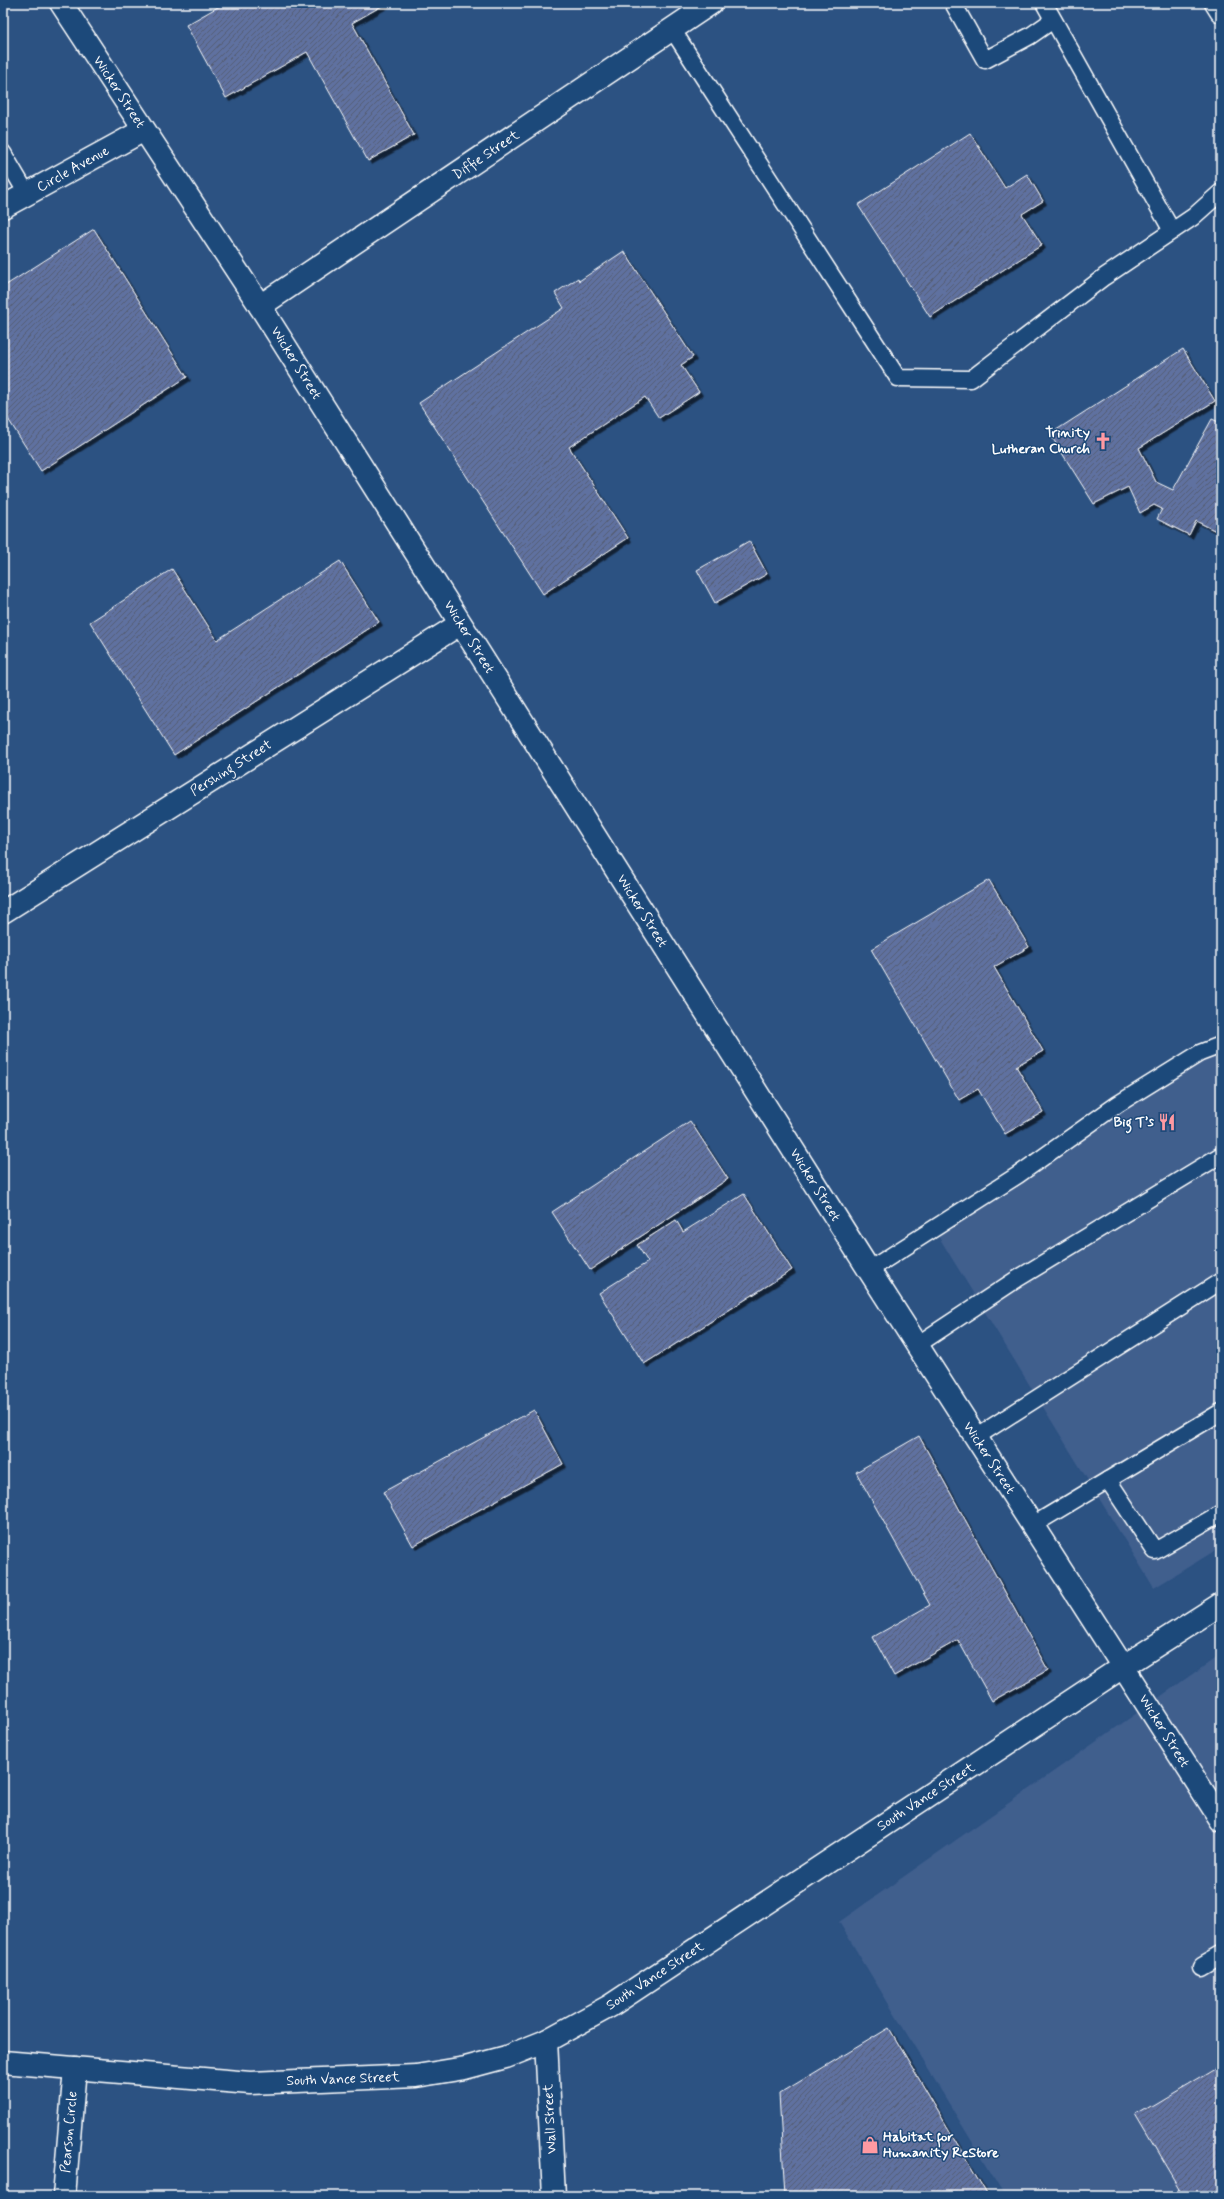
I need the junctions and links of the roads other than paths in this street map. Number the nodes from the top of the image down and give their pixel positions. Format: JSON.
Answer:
{"nodes":[{"id":1,"x":61,"y":3,"type":"edge"},
{"id":2,"x":711,"y":3,"type":"edge"},
{"id":3,"x":953,"y":3,"type":"edge"},
{"id":4,"x":1044,"y":3,"type":"edge"},
{"id":5,"x":1216,"y":3,"type":"edge"},
{"id":6,"x":1221,"y":11,"type":"edge"},
{"id":7,"x":1054,"y":20,"type":"junction"},
{"id":8,"x":672,"y":29,"type":"junction"},
{"id":9,"x":144,"y":130,"type":"junction"},
{"id":10,"x":3,"y":153,"type":"edge"},
{"id":11,"x":1221,"y":192,"type":"edge"},
{"id":12,"x":27,"y":194,"type":"junction"},
{"id":13,"x":3,"y":207,"type":"edge"},
{"id":14,"x":1172,"y":231,"type":"junction"},
{"id":15,"x":260,"y":306,"type":"junction"},
{"id":16,"x":460,"y":624,"type":"junction"},
{"id":17,"x":3,"y":912,"type":"edge"},
{"id":18,"x":1221,"y":1045,"type":"edge"},
{"id":19,"x":1221,"y":1155,"type":"edge"},
{"id":20,"x":869,"y":1270,"type":"junction"},
{"id":21,"x":1221,"y":1281,"type":"edge"},
{"id":22,"x":917,"y":1344,"type":"junction"},
{"id":23,"x":1221,"y":1412,"type":"edge"},
{"id":24,"x":976,"y":1437,"type":"junction"},
{"id":25,"x":1108,"y":1480,"type":"junction"},
{"id":26,"x":1221,"y":1513,"type":"edge"},
{"id":27,"x":1033,"y":1525,"type":"junction"},
{"id":28,"x":1221,"y":1604,"type":"edge"},
{"id":29,"x":1124,"y":1666,"type":"junction"},
{"id":30,"x":1221,"y":1820,"type":"edge"},
{"id":31,"x":1221,"y":1955,"type":"edge"},
{"id":32,"x":1202,"y":1966,"type":"dead end"},
{"id":33,"x":546,"y":2041,"type":"junction"},
{"id":34,"x":3,"y":2062,"type":"edge"},
{"id":35,"x":75,"y":2068,"type":"junction"},
{"id":36,"x":64,"y":2196,"type":"edge"},
{"id":37,"x":554,"y":2196,"type":"edge"}],
"edges":[{"from":1,"to":9,"type":"street","name":"Wicker Street"},
{"from":2,"to":8,"type":"street","name":"Diffie Street"},
{"from":3,"to":7,"type":"lane"},
{"from":4,"to":7,"type":"lane"},
{"from":5,"to":6,"type":"street"},
{"from":7,"to":14,"type":"lane"},
{"from":8,"to":14,"type":"lane"},
{"from":8,"to":15,"type":"street","name":"Diffie Street"},
{"from":9,"to":12,"type":"street","name":"Circle Avenue"},
{"from":9,"to":15,"type":"street","name":"Wicker Street"},
{"from":10,"to":12,"type":"lane"},
{"from":11,"to":14,"type":"lane"},
{"from":12,"to":13,"type":"street","name":"Circle Avenue"},
{"from":15,"to":16,"type":"street","name":"Wicker Street"},
{"from":16,"to":17,"type":"street","name":"Pershing Street"},
{"from":16,"to":20,"type":"street","name":"Wicker Street"},
{"from":18,"to":20,"type":"lane"},
{"from":19,"to":22,"type":"lane"},
{"from":20,"to":22,"type":"street","name":"Wicker Street"},
{"from":21,"to":24,"type":"lane"},
{"from":22,"to":24,"type":"street","name":"Wicker Street"},
{"from":23,"to":25,"type":"lane"},
{"from":24,"to":27,"type":"street","name":"Wicker Street"},
{"from":25,"to":26,"type":"lane"},
{"from":25,"to":27,"type":"lane"},
{"from":27,"to":29,"type":"street","name":"Wicker Street"},
{"from":28,"to":29,"type":"street","name":"South Vance Street"},
{"from":29,"to":30,"type":"street","name":"Wicker Street"},
{"from":29,"to":33,"type":"street","name":"South Vance Street"},
{"from":31,"to":32,"type":"lane"},
{"from":33,"to":35,"type":"street","name":"South Vance Street"},
{"from":33,"to":37,"type":"street","name":"Wall Street"},
{"from":34,"to":35,"type":"street","name":"South Vance Street"},
{"from":35,"to":36,"type":"street","name":"Pearson Circle"}]}
